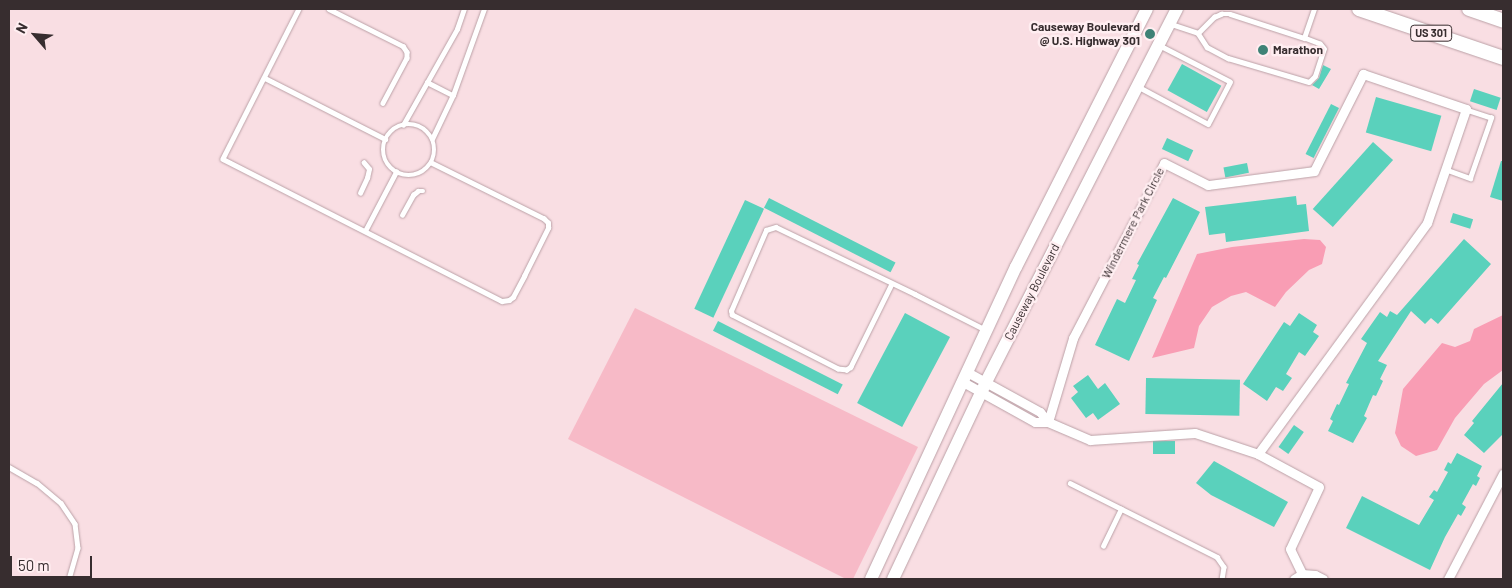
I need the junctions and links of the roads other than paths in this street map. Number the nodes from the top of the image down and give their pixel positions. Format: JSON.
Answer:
{"nodes":[{"id":1,"x":299,"y":9,"type":"edge"},
{"id":2,"x":329,"y":9,"type":"edge"},
{"id":3,"x":464,"y":9,"type":"edge"},
{"id":4,"x":484,"y":9,"type":"edge"},
{"id":5,"x":1147,"y":9,"type":"edge"},
{"id":6,"x":1177,"y":9,"type":"edge"},
{"id":7,"x":1314,"y":9,"type":"edge"},
{"id":8,"x":1358,"y":9,"type":"edge"},
{"id":9,"x":1469,"y":9,"type":"edge"},
{"id":10,"x":1503,"y":20,"type":"edge"},
{"id":11,"x":1169,"y":24,"type":"junction"},
{"id":12,"x":1198,"y":33,"type":"junction"},
{"id":13,"x":1304,"y":38,"type":"junction"},
{"id":14,"x":1158,"y":45,"type":"junction"},
{"id":15,"x":1503,"y":58,"type":"edge"},
{"id":16,"x":265,"y":78,"type":"junction"},
{"id":17,"x":426,"y":82,"type":"junction"},
{"id":18,"x":1138,"y":86,"type":"junction"},
{"id":19,"x":453,"y":95,"type":"junction"},
{"id":20,"x":383,"y":103,"type":"dead end"},
{"id":21,"x":1466,"y":109,"type":"junction"},
{"id":22,"x":403,"y":125,"type":"junction"},
{"id":23,"x":385,"y":139,"type":"junction"},
{"id":24,"x":432,"y":139,"type":"junction"},
{"id":25,"x":364,"y":163,"type":"dead end"},
{"id":26,"x":431,"y":163,"type":"junction"},
{"id":27,"x":1445,"y":169,"type":"junction"},
{"id":28,"x":396,"y":172,"type":"junction"},
{"id":29,"x":423,"y":191,"type":"dead end"},
{"id":30,"x":360,"y":193,"type":"dead end"},
{"id":31,"x":402,"y":215,"type":"dead end"},
{"id":32,"x":365,"y":231,"type":"junction"},
{"id":33,"x":892,"y":284,"type":"junction"},
{"id":34,"x":986,"y":330,"type":"junction"},
{"id":35,"x":965,"y":377,"type":"junction"},
{"id":36,"x":984,"y":387,"type":"junction"},
{"id":37,"x":1048,"y":422,"type":"junction"},
{"id":38,"x":1258,"y":454,"type":"junction"},
{"id":39,"x":9,"y":468,"type":"edge"},
{"id":40,"x":1503,"y":474,"type":"edge"},
{"id":41,"x":1070,"y":483,"type":"dead end"},
{"id":42,"x":1121,"y":509,"type":"junction"},
{"id":43,"x":1103,"y":546,"type":"dead end"},
{"id":44,"x":1298,"y":577,"type":"edge"},
{"id":45,"x":70,"y":579,"type":"edge"},
{"id":46,"x":871,"y":579,"type":"edge"},
{"id":47,"x":893,"y":579,"type":"edge"},
{"id":48,"x":1222,"y":579,"type":"edge"},
{"id":49,"x":1323,"y":579,"type":"edge"},
{"id":50,"x":1448,"y":579,"type":"edge"}],
"edges":[{"from":1,"to":16,"type":"lane"},
{"from":2,"to":20,"type":"lane"},
{"from":3,"to":17,"type":"lane"},
{"from":4,"to":19,"type":"lane"},
{"from":5,"to":34,"type":"main road","name":"Causeway Boulevard"},
{"from":6,"to":11,"type":"main road","name":"Causeway Boulevard"},
{"from":7,"to":13,"type":"lane"},
{"from":8,"to":15,"type":"main road","number":"US 301"},
{"from":9,"to":10,"type":"main road"},
{"from":11,"to":12,"type":"lane"},
{"from":11,"to":14,"type":"main road","name":"Causeway Boulevard"},
{"from":12,"to":13,"type":"lane"},
{"from":12,"to":13,"type":"lane"},
{"from":14,"to":18,"type":"main road","name":"Causeway Boulevard"},
{"from":14,"to":18,"type":"lane"},
{"from":16,"to":23,"type":"lane"},
{"from":16,"to":32,"type":"lane"},
{"from":17,"to":19,"type":"lane"},
{"from":17,"to":22,"type":"lane"},
{"from":18,"to":36,"type":"main road","name":"Causeway Boulevard"},
{"from":19,"to":24,"type":"lane"},
{"from":21,"to":27,"type":"street"},
{"from":21,"to":27,"type":"lane"},
{"from":21,"to":37,"type":"street","name":"Windermere Park Circle"},
{"from":22,"to":23,"type":"lane"},
{"from":22,"to":24,"type":"lane"},
{"from":23,"to":28,"type":"lane"},
{"from":24,"to":26,"type":"lane"},
{"from":25,"to":30,"type":"lane"},
{"from":26,"to":28,"type":"lane"},
{"from":26,"to":32,"type":"lane"},
{"from":27,"to":38,"type":"street"},
{"from":28,"to":32,"type":"lane"},
{"from":29,"to":31,"type":"lane"},
{"from":33,"to":33,"type":"lane"},
{"from":33,"to":34,"type":"lane"},
{"from":34,"to":35,"type":"main road","name":"Causeway Boulevard"},
{"from":35,"to":36,"type":"street"},
{"from":35,"to":46,"type":"main road","name":"Causeway Boulevard"},
{"from":36,"to":37,"type":"street"},
{"from":36,"to":47,"type":"main road","name":"Causeway Boulevard"},
{"from":37,"to":38,"type":"street"},
{"from":38,"to":44,"type":"street"},
{"from":39,"to":45,"type":"lane"},
{"from":40,"to":50,"type":"street"},
{"from":41,"to":42,"type":"lane"},
{"from":42,"to":43,"type":"lane"},
{"from":42,"to":48,"type":"lane"},
{"from":44,"to":49,"type":"street"}]}
